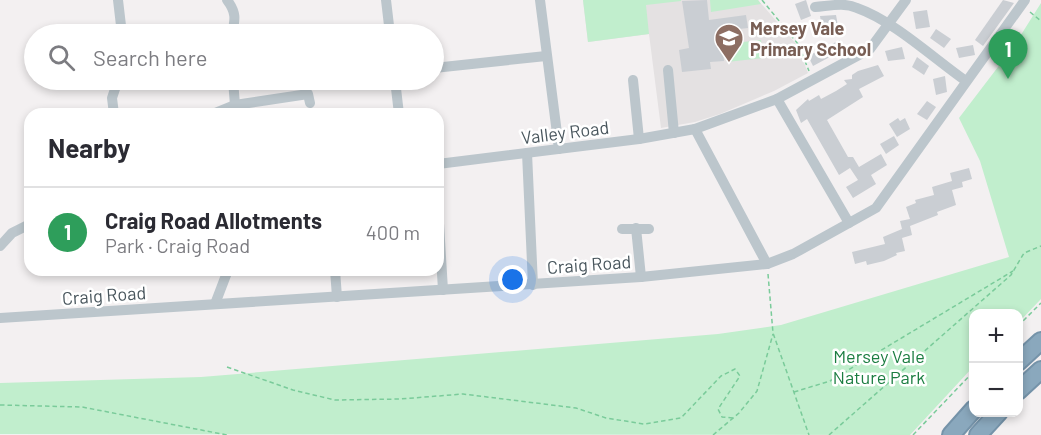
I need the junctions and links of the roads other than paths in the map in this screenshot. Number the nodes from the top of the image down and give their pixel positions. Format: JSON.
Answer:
{"nodes":[{"id":1,"x":118,"y":0,"type":"edge"},
{"id":2,"x":227,"y":0,"type":"edge"},
{"id":3,"x":386,"y":0,"type":"edge"},
{"id":4,"x":540,"y":0,"type":"edge"},
{"id":5,"x":906,"y":0,"type":"edge"},
{"id":6,"x":1023,"y":3,"type":"edge"},
{"id":7,"x":815,"y":8,"type":"dead end"},
{"id":8,"x":121,"y":24,"type":"edge"},
{"id":9,"x":235,"y":24,"type":"edge"},
{"id":10,"x":389,"y":24,"type":"edge"},
{"id":11,"x":887,"y":25,"type":"junction"},
{"id":12,"x":546,"y":56,"type":"junction"},
{"id":13,"x":444,"y":67,"type":"edge"},
{"id":14,"x":668,"y":70,"type":"dead end"},
{"id":15,"x":633,"y":80,"type":"dead end"},
{"id":16,"x":966,"y":81,"type":"junction"},
{"id":17,"x":115,"y":90,"type":"edge"},
{"id":18,"x":234,"y":90,"type":"edge"},
{"id":19,"x":396,"y":90,"type":"edge"},
{"id":20,"x":309,"y":98,"type":"dead end"},
{"id":21,"x":777,"y":99,"type":"junction"},
{"id":22,"x":235,"y":105,"type":"junction"},
{"id":23,"x":113,"y":108,"type":"edge"},
{"id":24,"x":228,"y":108,"type":"edge"},
{"id":25,"x":398,"y":108,"type":"edge"},
{"id":26,"x":695,"y":129,"type":"junction"},
{"id":27,"x":674,"y":133,"type":"junction"},
{"id":28,"x":639,"y":139,"type":"junction"},
{"id":29,"x":558,"y":149,"type":"junction"},
{"id":30,"x":527,"y":153,"type":"junction"},
{"id":31,"x":444,"y":163,"type":"edge"},
{"id":32,"x":849,"y":223,"type":"junction"},
{"id":33,"x":24,"y":227,"type":"edge"},
{"id":34,"x":636,"y":228,"type":"junction"},
{"id":35,"x":622,"y":229,"type":"dead end"},
{"id":36,"x":648,"y":229,"type":"dead end"},
{"id":37,"x":0,"y":246,"type":"edge"},
{"id":38,"x":766,"y":264,"type":"junction"},
{"id":39,"x":226,"y":276,"type":"edge"},
{"id":40,"x":335,"y":276,"type":"edge"},
{"id":41,"x":442,"y":276,"type":"edge"},
{"id":42,"x":641,"y":277,"type":"junction"},
{"id":43,"x":533,"y":285,"type":"junction"},
{"id":44,"x":443,"y":290,"type":"junction"},
{"id":45,"x":337,"y":297,"type":"junction"},
{"id":46,"x":215,"y":304,"type":"junction"},
{"id":47,"x":0,"y":318,"type":"edge"},
{"id":48,"x":1041,"y":341,"type":"edge"},
{"id":49,"x":1023,"y":357,"type":"edge"},
{"id":50,"x":1041,"y":370,"type":"edge"},
{"id":51,"x":1023,"y":387,"type":"edge"},
{"id":52,"x":969,"y":415,"type":"edge"},
{"id":53,"x":994,"y":417,"type":"edge"},
{"id":54,"x":951,"y":435,"type":"edge"},
{"id":55,"x":978,"y":435,"type":"edge"}],
"edges":[{"from":1,"to":8,"type":"street"},
{"from":2,"to":9,"type":"street"},
{"from":3,"to":10,"type":"street"},
{"from":4,"to":12,"type":"street"},
{"from":5,"to":11,"type":"street","name":"Valley Road"},
{"from":6,"to":16,"type":"street","name":"Craig Road"},
{"from":7,"to":11,"type":"street"},
{"from":11,"to":16,"type":"street"},
{"from":11,"to":21,"type":"street","name":"Valley Road"},
{"from":12,"to":13,"type":"street"},
{"from":12,"to":29,"type":"street"},
{"from":14,"to":27,"type":"street"},
{"from":15,"to":28,"type":"street"},
{"from":16,"to":32,"type":"street","name":"Craig Road"},
{"from":17,"to":23,"type":"street"},
{"from":18,"to":22,"type":"street"},
{"from":19,"to":25,"type":"street"},
{"from":20,"to":22,"type":"street"},
{"from":21,"to":26,"type":"street","name":"Valley Road"},
{"from":21,"to":32,"type":"street"},
{"from":22,"to":24,"type":"street"},
{"from":26,"to":27,"type":"street","name":"Valley Road"},
{"from":26,"to":38,"type":"street"},
{"from":27,"to":28,"type":"street","name":"Valley Road"},
{"from":28,"to":29,"type":"street","name":"Valley Road"},
{"from":29,"to":30,"type":"street","name":"Valley Road"},
{"from":30,"to":31,"type":"street","name":"Valley Road"},
{"from":30,"to":43,"type":"street"},
{"from":32,"to":38,"type":"street","name":"Craig Road"},
{"from":33,"to":37,"type":"street"},
{"from":34,"to":35,"type":"street"},
{"from":34,"to":36,"type":"street"},
{"from":34,"to":42,"type":"street"},
{"from":38,"to":42,"type":"street","name":"Craig Road"},
{"from":39,"to":46,"type":"street"},
{"from":40,"to":45,"type":"street"},
{"from":41,"to":44,"type":"street"},
{"from":42,"to":43,"type":"street","name":"Craig Road"},
{"from":43,"to":44,"type":"street","name":"Craig Road"},
{"from":44,"to":45,"type":"street","name":"Craig Road"},
{"from":45,"to":46,"type":"street","name":"Craig Road"},
{"from":46,"to":47,"type":"street","name":"Craig Road"},
{"from":48,"to":49,"type":"highway"},
{"from":50,"to":51,"type":"highway"},
{"from":52,"to":54,"type":"highway"},
{"from":53,"to":55,"type":"highway"}]}
